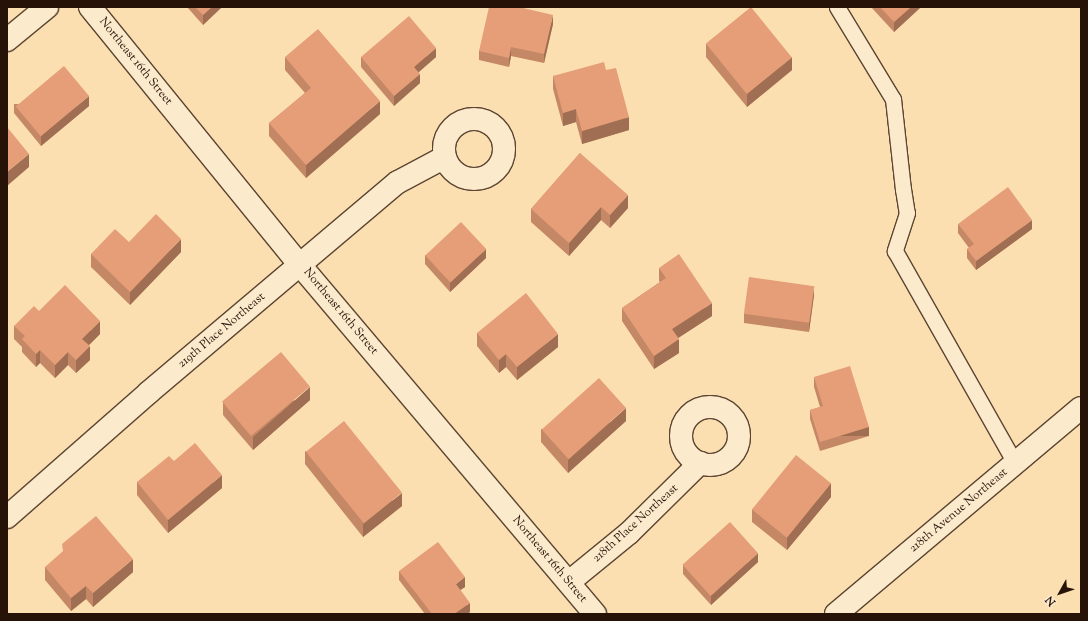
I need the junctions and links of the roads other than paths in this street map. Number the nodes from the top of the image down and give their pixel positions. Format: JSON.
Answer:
{"nodes":[{"id":1,"x":47,"y":7,"type":"edge"},
{"id":2,"x":90,"y":7,"type":"edge"},
{"id":3,"x":837,"y":7,"type":"edge"},
{"id":4,"x":7,"y":40,"type":"edge"},
{"id":5,"x":445,"y":157,"type":"dead end"},
{"id":6,"x":300,"y":265,"type":"junction"},
{"id":7,"x":1081,"y":408,"type":"edge"},
{"id":8,"x":700,"y":463,"type":"dead end"},
{"id":9,"x":1016,"y":463,"type":"junction"},
{"id":10,"x":7,"y":517,"type":"edge"},
{"id":11,"x":569,"y":582,"type":"junction"},
{"id":12,"x":595,"y":614,"type":"edge"},
{"id":13,"x":836,"y":614,"type":"edge"}],
"edges":[{"from":1,"to":4,"type":"street"},
{"from":2,"to":6,"type":"street","name":"Northeast 16th Street"},
{"from":3,"to":9,"type":"lane"},
{"from":5,"to":6,"type":"street","name":"219th Place Northeast"},
{"from":6,"to":10,"type":"street","name":"219th Place Northeast"},
{"from":6,"to":11,"type":"street","name":"Northeast 16th Street"},
{"from":7,"to":9,"type":"street","name":"218th Avenue Northeast"},
{"from":8,"to":11,"type":"street","name":"218th Place Northeast"},
{"from":9,"to":13,"type":"street","name":"218th Avenue Northeast"},
{"from":11,"to":12,"type":"street","name":"Northeast 16th Street"}]}
